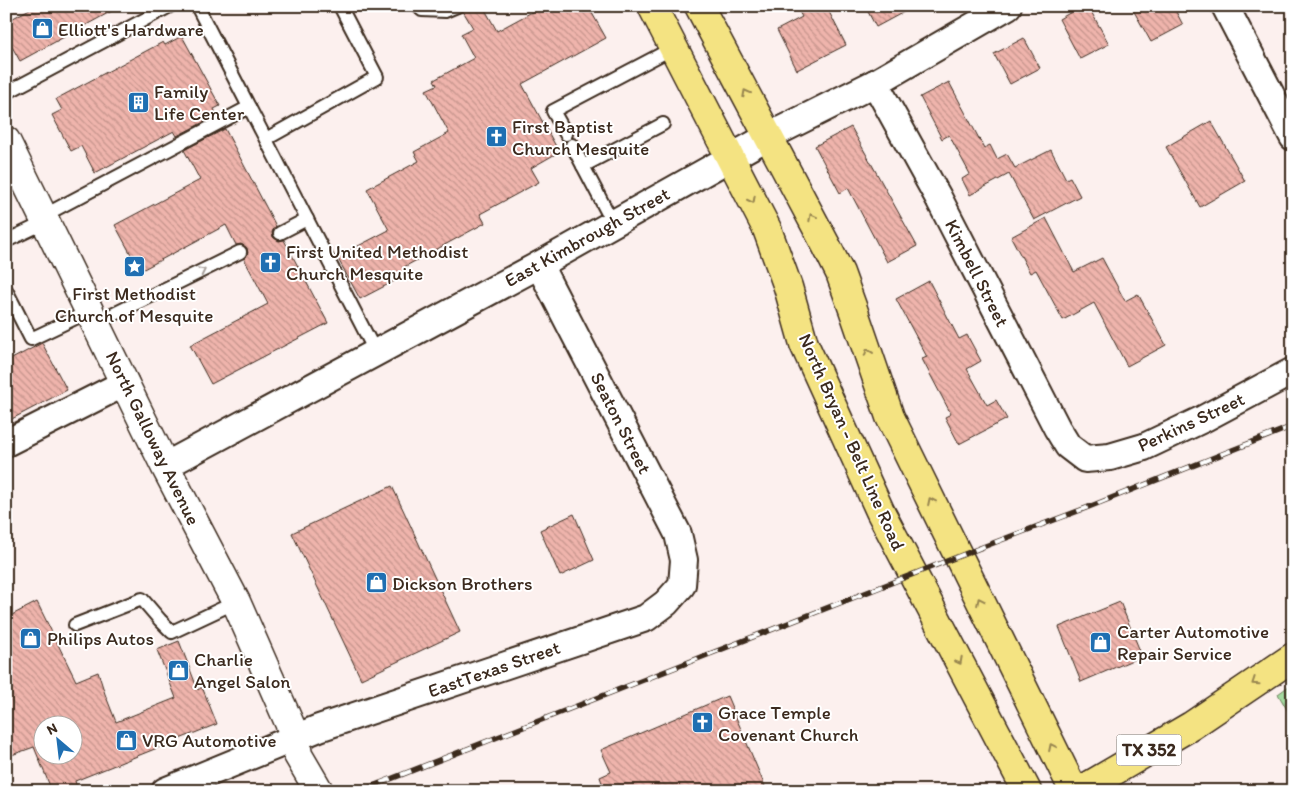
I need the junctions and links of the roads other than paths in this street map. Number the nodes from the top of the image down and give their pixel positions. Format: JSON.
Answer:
{"nodes":[{"id":1,"x":170,"y":6,"type":"edge"},
{"id":2,"x":197,"y":6,"type":"edge"},
{"id":3,"x":340,"y":6,"type":"edge"},
{"id":4,"x":418,"y":6,"type":"edge"},
{"id":5,"x":457,"y":6,"type":"edge"},
{"id":6,"x":652,"y":6,"type":"edge"},
{"id":7,"x":699,"y":6,"type":"edge"},
{"id":8,"x":1008,"y":6,"type":"edge"},
{"id":9,"x":1225,"y":6,"type":"edge"},
{"id":10,"x":674,"y":48,"type":"junction"},
{"id":11,"x":875,"y":83,"type":"junction"},
{"id":12,"x":6,"y":93,"type":"edge"},
{"id":13,"x":249,"y":107,"type":"junction"},
{"id":14,"x":663,"y":124,"type":"dead end"},
{"id":15,"x":566,"y":134,"type":"dead end"},
{"id":16,"x":768,"y":136,"type":"junction"},
{"id":17,"x":1293,"y":137,"type":"edge"},
{"id":18,"x":266,"y":139,"type":"junction"},
{"id":19,"x":7,"y":143,"type":"edge"},
{"id":20,"x":572,"y":145,"type":"dead end"},
{"id":21,"x":730,"y":157,"type":"junction"},
{"id":22,"x":584,"y":166,"type":"junction"},
{"id":23,"x":44,"y":219,"type":"junction"},
{"id":24,"x":307,"y":219,"type":"junction"},
{"id":25,"x":613,"y":223,"type":"junction"},
{"id":26,"x":280,"y":233,"type":"dead end"},
{"id":27,"x":6,"y":241,"type":"edge"},
{"id":28,"x":240,"y":252,"type":"dead end"},
{"id":29,"x":539,"y":265,"type":"junction"},
{"id":30,"x":6,"y":290,"type":"edge"},
{"id":31,"x":93,"y":317,"type":"junction"},
{"id":32,"x":376,"y":353,"type":"junction"},
{"id":33,"x":1293,"y":371,"type":"edge"},
{"id":34,"x":125,"y":383,"type":"junction"},
{"id":35,"x":6,"y":443,"type":"edge"},
{"id":36,"x":1085,"y":459,"type":"joint"},
{"id":37,"x":165,"y":466,"type":"junction"},
{"id":38,"x":682,"y":585,"type":"joint"},
{"id":39,"x":236,"y":602,"type":"junction"},
{"id":40,"x":75,"y":624,"type":"dead end"},
{"id":41,"x":1293,"y":657,"type":"edge"},
{"id":42,"x":295,"y":736,"type":"junction"},
{"id":43,"x":165,"y":791,"type":"edge"},
{"id":44,"x":319,"y":791,"type":"edge"},
{"id":45,"x":337,"y":791,"type":"edge"},
{"id":46,"x":1027,"y":791,"type":"edge"},
{"id":47,"x":1074,"y":791,"type":"edge"},
{"id":48,"x":1080,"y":791,"type":"edge"}],
"edges":[{"from":1,"to":12,"type":"lane"},
{"from":2,"to":13,"type":"lane"},
{"from":3,"to":18,"type":"lane"},
{"from":4,"to":5,"type":"lane"},
{"from":6,"to":10,"type":"main road","name":"North Bryan - Belt Line Road"},
{"from":16,"to":7,"type":"main road","one_way":true},
{"from":8,"to":11,"type":"street","name":"East Kimbrough Street"},
{"from":9,"to":17,"type":"street"},
{"from":10,"to":15,"type":"lane"},
{"from":10,"to":21,"type":"main road","name":"North Bryan - Belt Line Road"},
{"from":11,"to":16,"type":"street","name":"East Kimbrough Street"},
{"from":11,"to":36,"type":"street","name":"Kimbell Street"},
{"from":13,"to":18,"type":"lane"},
{"from":13,"to":23,"type":"lane"},
{"from":14,"to":22,"type":"lane"},
{"from":16,"to":21,"type":"street","name":"East Kimbrough Street"},
{"from":47,"to":16,"type":"main road","one_way":true},
{"from":18,"to":24,"type":"lane"},
{"from":19,"to":23,"type":"main road","name":"North Galloway Avenue"},
{"from":20,"to":22,"type":"lane"},
{"from":21,"to":25,"type":"street","name":"East Kimbrough Street"},
{"from":21,"to":46,"type":"main road","name":"North Bryan - Belt Line Road","one_way":true},
{"from":22,"to":25,"type":"lane"},
{"from":23,"to":27,"type":"lane"},
{"from":23,"to":31,"type":"main road","name":"North Galloway Avenue"},
{"from":24,"to":26,"type":"lane"},
{"from":24,"to":32,"type":"lane"},
{"from":25,"to":29,"type":"street","name":"East Kimbrough Street"},
{"from":31,"to":28,"type":"lane","one_way":true},
{"from":29,"to":32,"type":"street","name":"East Kimbrough Street"},
{"from":29,"to":38,"type":"street","name":"Seaton Street"},
{"from":30,"to":31,"type":"lane"},
{"from":31,"to":34,"type":"main road","name":"North Galloway Avenue"},
{"from":32,"to":37,"type":"street","name":"East Kimbrough Street"},
{"from":33,"to":36,"type":"street","name":"Perkins Street"},
{"from":34,"to":35,"type":"street"},
{"from":34,"to":37,"type":"main road","name":"North Galloway Avenue"},
{"from":37,"to":39,"type":"main road","name":"North Galloway Avenue"},
{"from":38,"to":42,"type":"street","name":"EastTexas Street"},
{"from":39,"to":40,"type":"lane"},
{"from":39,"to":42,"type":"main road","name":"North Galloway Avenue"},
{"from":41,"to":48,"type":"main road","number":"TX 352","one_way":true},
{"from":42,"to":43,"type":"street","name":"EastTexas Street"},
{"from":42,"to":44,"type":"main road","name":"North Galloway Avenue"},
{"from":42,"to":45,"type":"main road","name":"North Galloway Avenue"}]}
